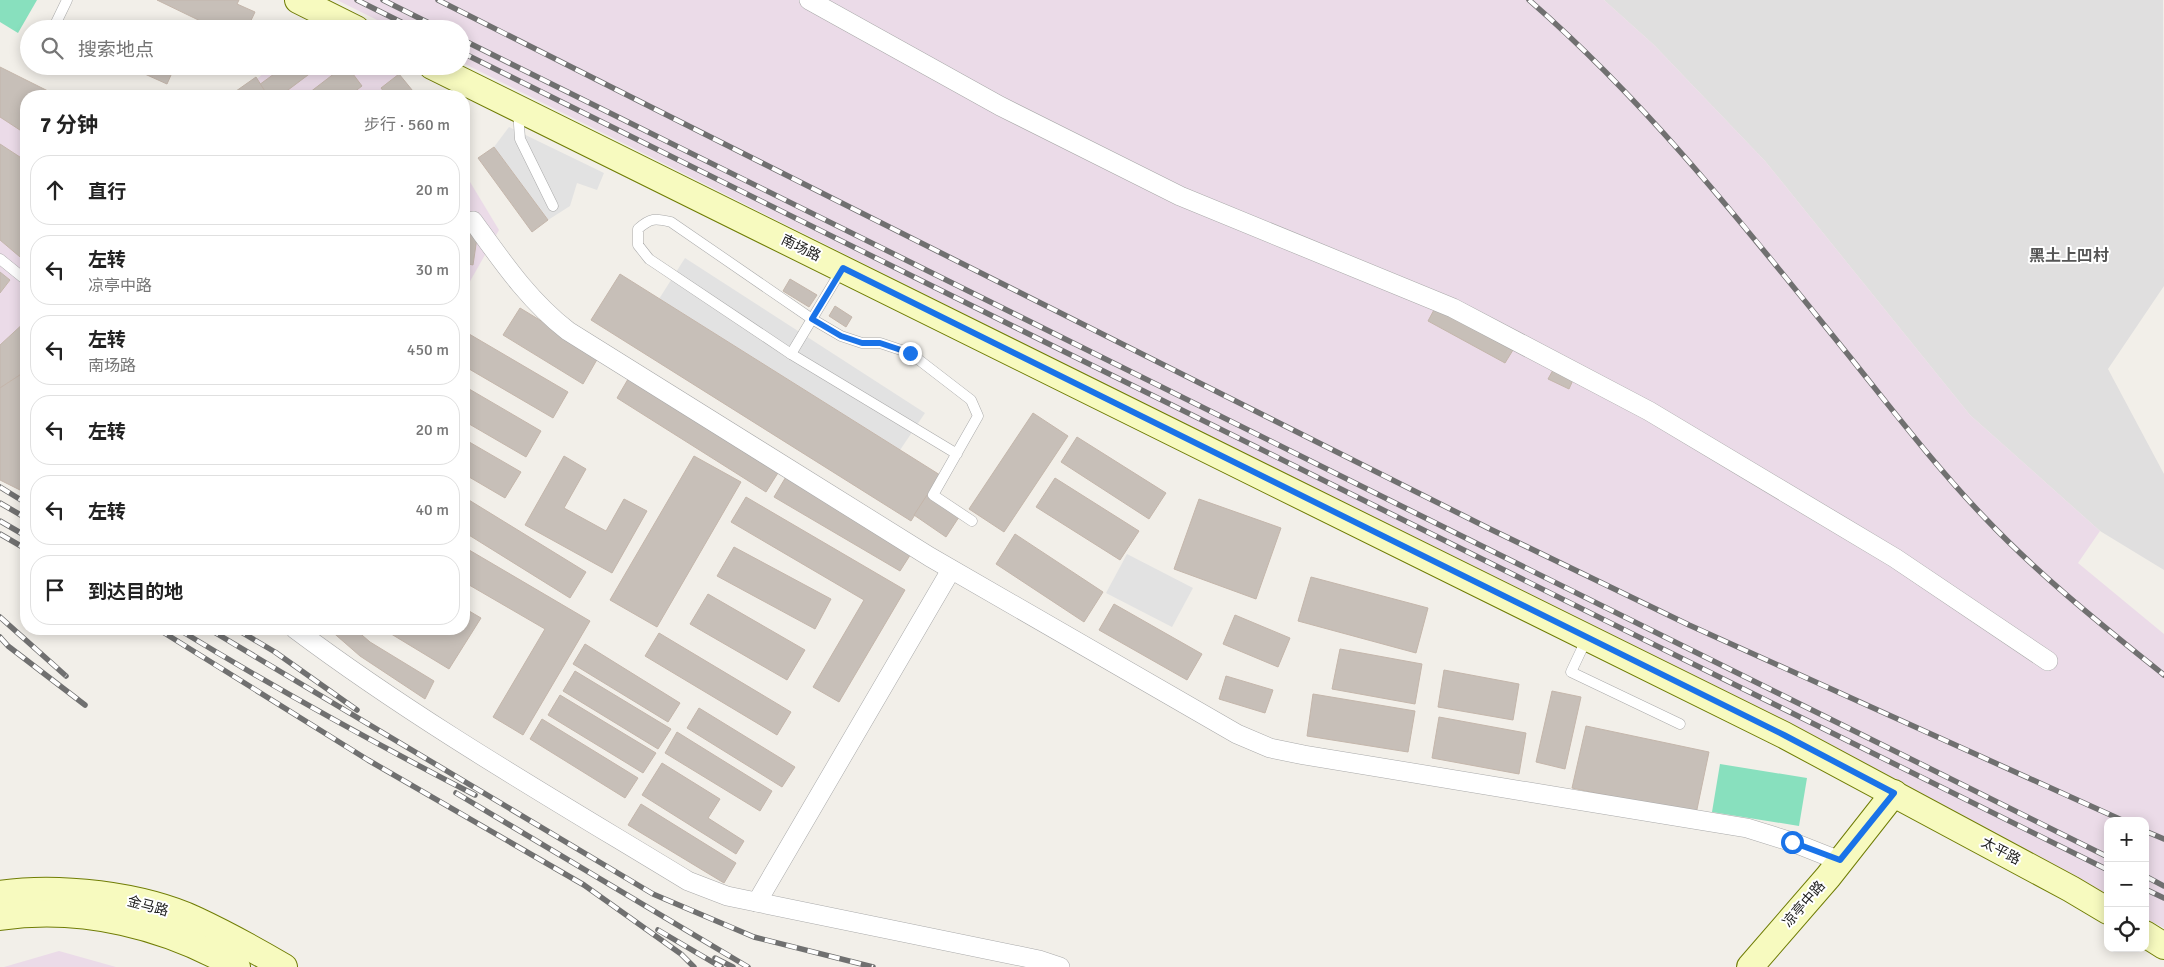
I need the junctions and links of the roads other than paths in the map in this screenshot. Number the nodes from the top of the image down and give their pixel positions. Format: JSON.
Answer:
{"nodes":[{"id":1,"x":67,"y":0,"type":"edge"},
{"id":2,"x":298,"y":0,"type":"edge"},
{"id":3,"x":809,"y":0,"type":"edge"},
{"id":4,"x":57,"y":20,"type":"edge"},
{"id":5,"x":338,"y":20,"type":"edge"},
{"id":6,"x":450,"y":75,"type":"edge"},
{"id":7,"x":518,"y":108,"type":"junction"},
{"id":8,"x":553,"y":206,"type":"dead end"},
{"id":9,"x":473,"y":221,"type":"dead end"},
{"id":10,"x":0,"y":259,"type":"edge"},
{"id":11,"x":843,"y":268,"type":"junction"},
{"id":12,"x":20,"y":275,"type":"edge"},
{"id":13,"x":812,"y":319,"type":"junction"},
{"id":14,"x":791,"y":354,"type":"junction"},
{"id":15,"x":957,"y":454,"type":"junction"},
{"id":16,"x":972,"y":521,"type":"dead end"},
{"id":17,"x":951,"y":570,"type":"junction"},
{"id":18,"x":303,"y":635,"type":"edge"},
{"id":19,"x":1588,"y":638,"type":"junction"},
{"id":20,"x":2048,"y":661,"type":"dead end"},
{"id":21,"x":1680,"y":724,"type":"dead end"},
{"id":22,"x":1894,"y":793,"type":"junction"},
{"id":23,"x":1840,"y":860,"type":"junction"},
{"id":24,"x":0,"y":894,"type":"edge"},
{"id":25,"x":756,"y":902,"type":"junction"},
{"id":26,"x":2104,"y":910,"type":"edge"},
{"id":27,"x":0,"y":917,"type":"edge"},
{"id":28,"x":2149,"y":937,"type":"edge"},
{"id":29,"x":2164,"y":946,"type":"edge"},
{"id":30,"x":237,"y":967,"type":"edge"},
{"id":31,"x":284,"y":967,"type":"edge"},
{"id":32,"x":1060,"y":967,"type":"edge"},
{"id":33,"x":1750,"y":967,"type":"edge"}],
"edges":[{"from":1,"to":4,"type":"lane"},
{"from":2,"to":5,"type":"street"},
{"from":3,"to":20,"type":"street"},
{"from":6,"to":7,"type":"street","name":"南场路"},
{"from":7,"to":8,"type":"lane"},
{"from":7,"to":11,"type":"street","name":"南场路"},
{"from":9,"to":17,"type":"street"},
{"from":10,"to":12,"type":"lane"},
{"from":11,"to":13,"type":"lane"},
{"from":11,"to":19,"type":"street","name":"南场路"},
{"from":13,"to":14,"type":"lane"},
{"from":13,"to":14,"type":"lane"},
{"from":13,"to":15,"type":"lane"},
{"from":14,"to":15,"type":"lane"},
{"from":15,"to":16,"type":"lane"},
{"from":17,"to":23,"type":"street"},
{"from":17,"to":25,"type":"street"},
{"from":18,"to":25,"type":"street"},
{"from":19,"to":21,"type":"lane"},
{"from":19,"to":22,"type":"street","name":"南场路"},
{"from":22,"to":23,"type":"street","name":"凉亭中路"},
{"from":22,"to":26,"type":"street","name":"太平路"},
{"from":23,"to":33,"type":"street","name":"凉亭中路"},
{"from":24,"to":31,"type":"street","name":"金马路"},
{"from":25,"to":32,"type":"street"},
{"from":27,"to":30,"type":"street","name":"金马路"},
{"from":28,"to":29,"type":"street"}]}
